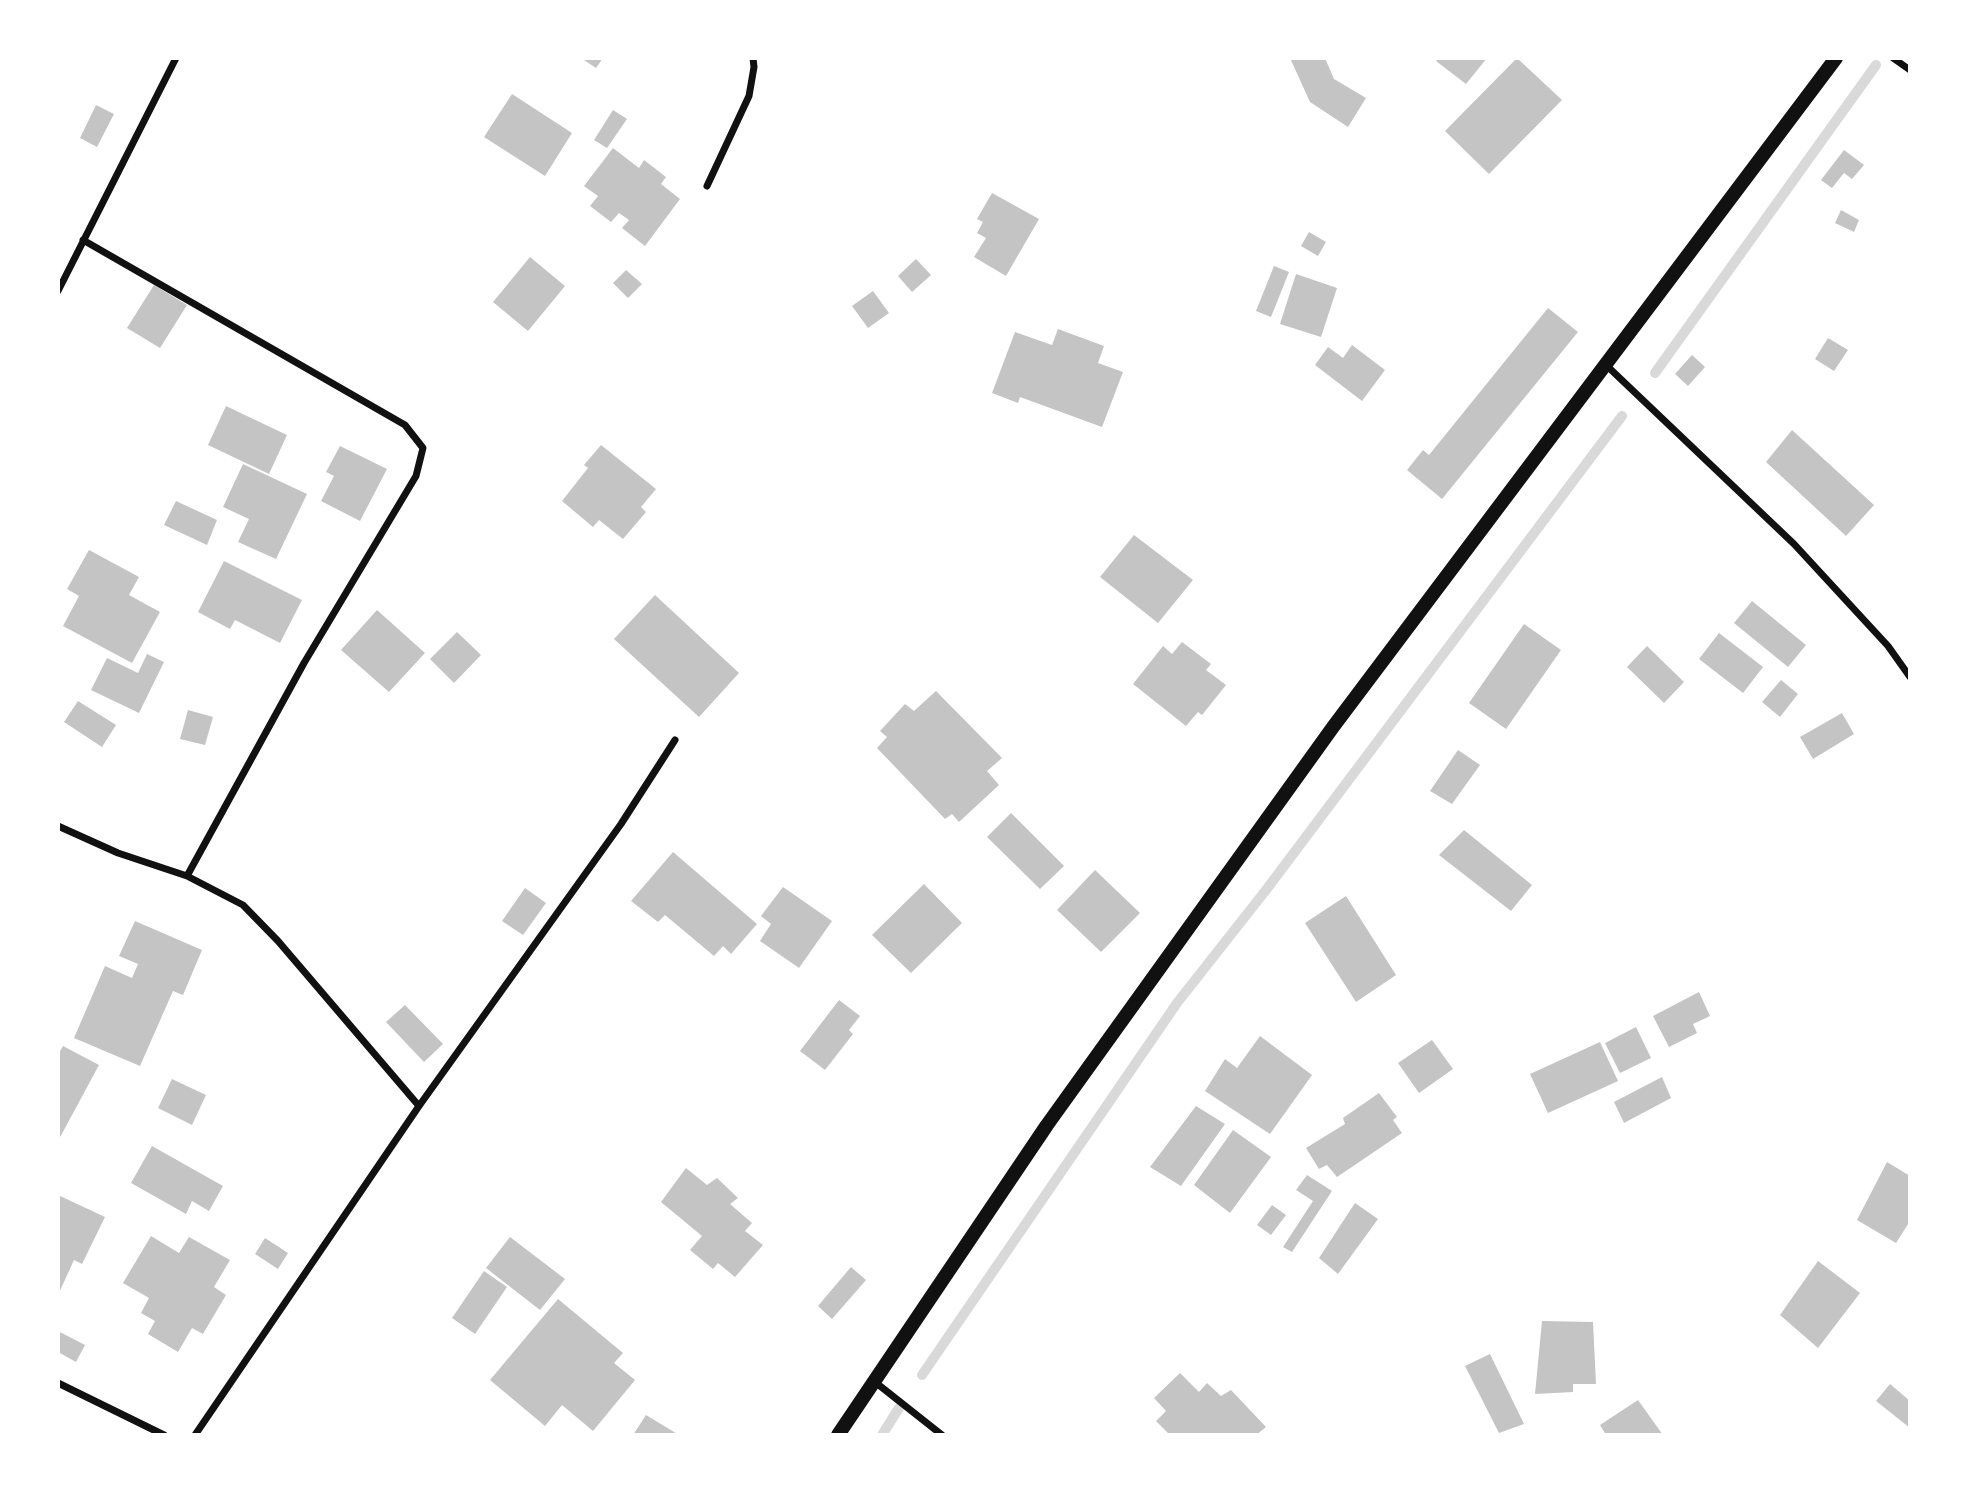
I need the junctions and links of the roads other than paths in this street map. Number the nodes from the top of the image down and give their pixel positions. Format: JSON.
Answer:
{"nodes":[{"id":1,"x":176,"y":58,"type":"edge"},
{"id":2,"x":752,"y":58,"type":"edge"},
{"id":3,"x":1836,"y":58,"type":"edge"},
{"id":4,"x":1893,"y":58,"type":"edge"},
{"id":5,"x":1910,"y":70,"type":"edge"},
{"id":6,"x":707,"y":186,"type":"dead end"},
{"id":7,"x":83,"y":240,"type":"junction"},
{"id":8,"x":58,"y":291,"type":"edge"},
{"id":9,"x":1605,"y":364,"type":"junction"},
{"id":10,"x":1910,"y":677,"type":"edge"},
{"id":11,"x":675,"y":740,"type":"dead end"},
{"id":12,"x":58,"y":827,"type":"edge"},
{"id":13,"x":187,"y":876,"type":"junction"},
{"id":14,"x":419,"y":1106,"type":"junction"},
{"id":15,"x":875,"y":1382,"type":"junction"},
{"id":16,"x":58,"y":1383,"type":"edge"},
{"id":17,"x":164,"y":1435,"type":"edge"},
{"id":18,"x":195,"y":1435,"type":"edge"},
{"id":19,"x":838,"y":1435,"type":"edge"},
{"id":20,"x":942,"y":1435,"type":"edge"}],
"edges":[{"from":1,"to":7,"type":"street"},
{"from":2,"to":6,"type":"street"},
{"from":3,"to":9,"type":"main road"},
{"from":4,"to":5,"type":"street"},
{"from":7,"to":8,"type":"street"},
{"from":7,"to":13,"type":"street"},
{"from":9,"to":10,"type":"street"},
{"from":9,"to":15,"type":"main road"},
{"from":11,"to":14,"type":"street"},
{"from":12,"to":13,"type":"street"},
{"from":13,"to":14,"type":"street"},
{"from":14,"to":18,"type":"street"},
{"from":15,"to":19,"type":"main road"},
{"from":15,"to":20,"type":"street"},
{"from":16,"to":17,"type":"street"}]}
